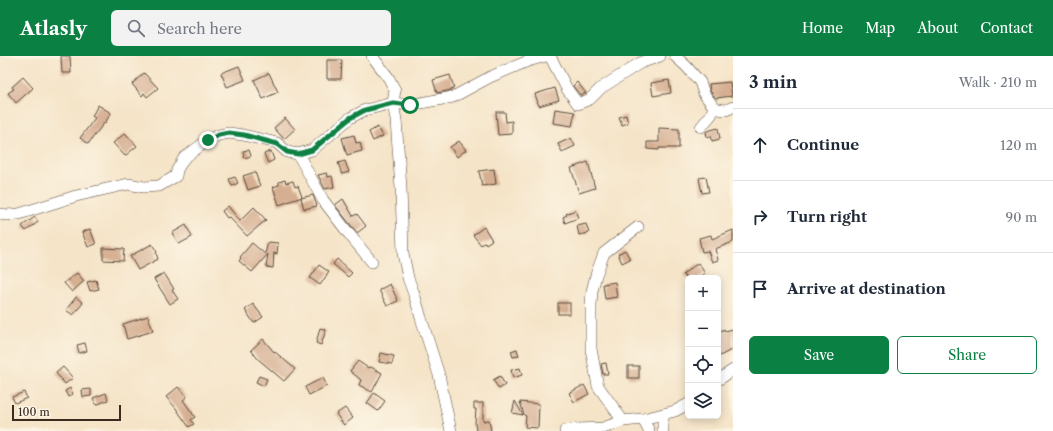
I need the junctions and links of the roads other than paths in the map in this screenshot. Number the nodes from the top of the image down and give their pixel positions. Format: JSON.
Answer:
{"nodes":[{"id":1,"x":372,"y":56,"type":"edge"},
{"id":2,"x":546,"y":56,"type":"edge"},
{"id":3,"x":550,"y":56,"type":"edge"},
{"id":4,"x":660,"y":56,"type":"edge"},
{"id":5,"x":675,"y":56,"type":"edge"},
{"id":6,"x":393,"y":103,"type":"junction"},
{"id":7,"x":714,"y":107,"type":"junction"},
{"id":8,"x":733,"y":107,"type":"edge"},
{"id":9,"x":701,"y":127,"type":"dead end"},
{"id":10,"x":298,"y":154,"type":"junction"},
{"id":11,"x":0,"y":214,"type":"edge"},
{"id":12,"x":638,"y":227,"type":"dead end"},
{"id":13,"x":372,"y":262,"type":"dead end"},
{"id":14,"x":733,"y":370,"type":"edge"},
{"id":15,"x":721,"y":378,"type":"edge"},
{"id":16,"x":685,"y":406,"type":"edge"},
{"id":17,"x":663,"y":414,"type":"junction"},
{"id":18,"x":643,"y":419,"type":"junction"},
{"id":19,"x":623,"y":421,"type":"junction"},
{"id":20,"x":451,"y":431,"type":"edge"},
{"id":21,"x":564,"y":431,"type":"edge"},
{"id":22,"x":649,"y":431,"type":"edge"},
{"id":23,"x":663,"y":431,"type":"edge"}],
"edges":[{"from":1,"to":6,"type":"street"},
{"from":2,"to":6,"type":"street"},
{"from":3,"to":4,"type":"street"},
{"from":5,"to":7,"type":"street"},
{"from":6,"to":10,"type":"street"},
{"from":6,"to":20,"type":"street"},
{"from":7,"to":8,"type":"street"},
{"from":7,"to":9,"type":"street"},
{"from":10,"to":11,"type":"street"},
{"from":10,"to":13,"type":"street"},
{"from":12,"to":19,"type":"street"},
{"from":14,"to":15,"type":"street"},
{"from":16,"to":17,"type":"street"},
{"from":17,"to":18,"type":"street"},
{"from":17,"to":23,"type":"street"},
{"from":18,"to":19,"type":"street"},
{"from":18,"to":22,"type":"street"},
{"from":19,"to":21,"type":"street"}]}
